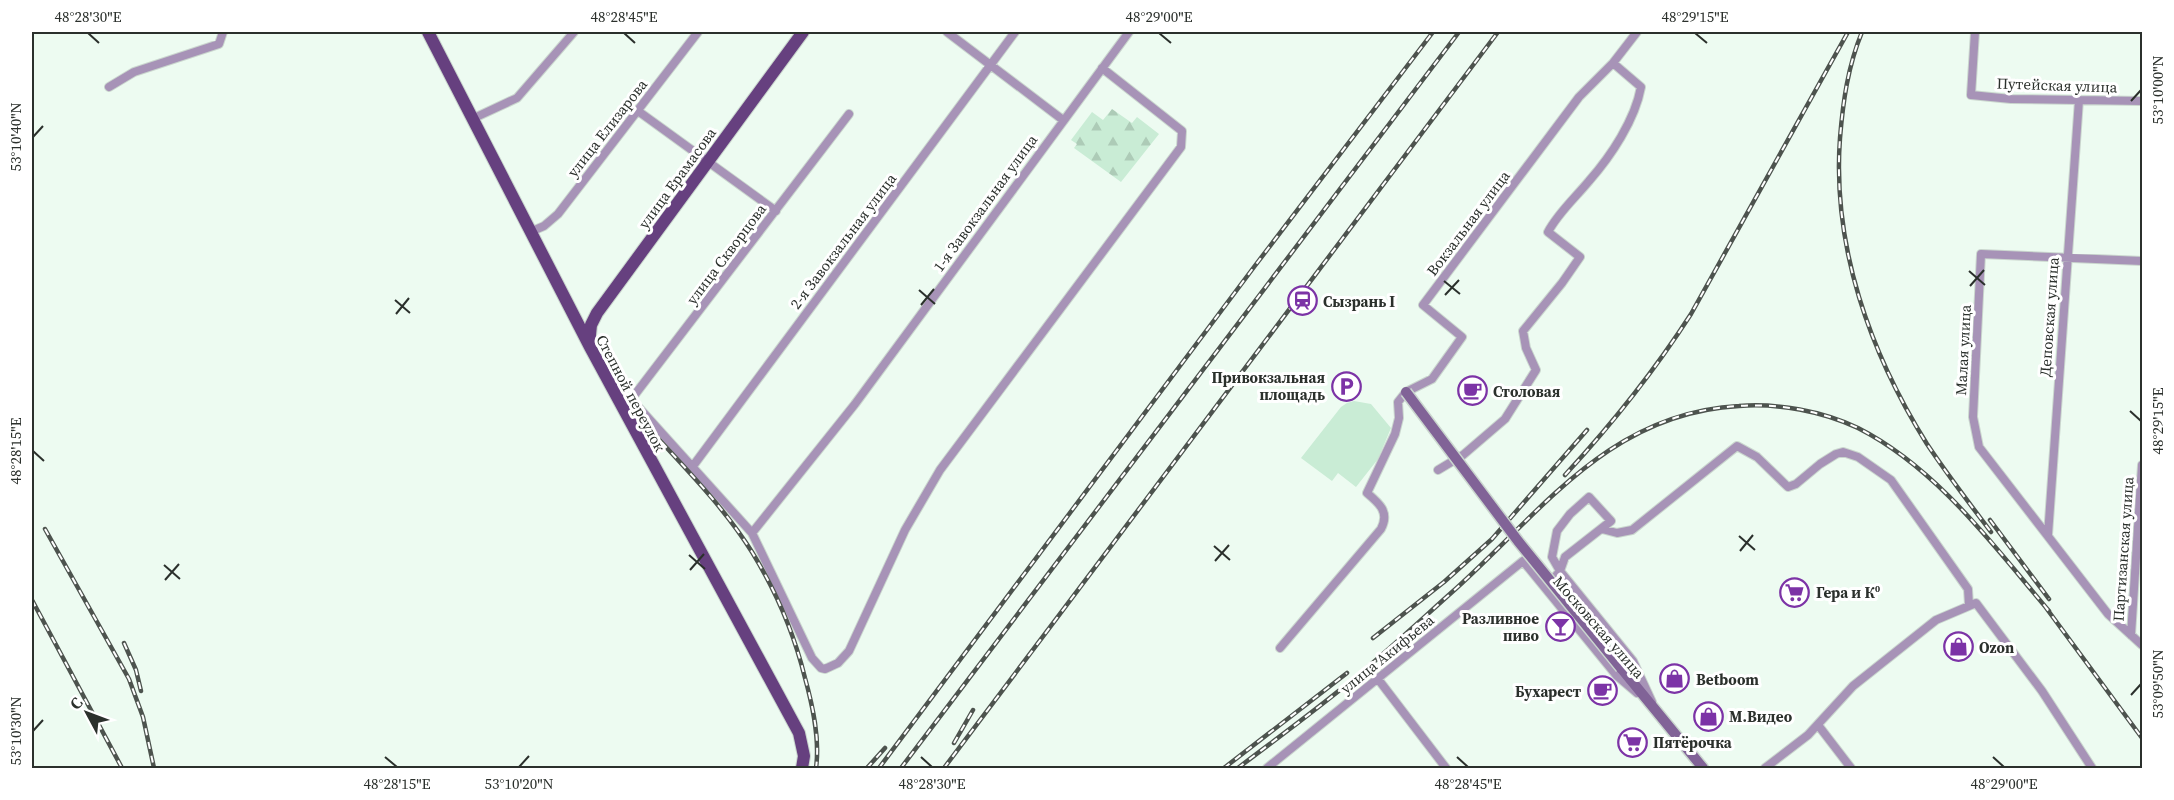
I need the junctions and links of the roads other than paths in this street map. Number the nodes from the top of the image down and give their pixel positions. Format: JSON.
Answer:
{"nodes":[{"id":1,"x":223,"y":32,"type":"edge"},
{"id":2,"x":428,"y":32,"type":"edge"},
{"id":3,"x":574,"y":32,"type":"edge"},
{"id":4,"x":698,"y":32,"type":"edge"},
{"id":5,"x":803,"y":32,"type":"edge"},
{"id":6,"x":947,"y":32,"type":"edge"},
{"id":7,"x":1015,"y":32,"type":"edge"},
{"id":8,"x":1130,"y":32,"type":"edge"},
{"id":9,"x":1637,"y":32,"type":"edge"},
{"id":10,"x":1975,"y":32,"type":"edge"},
{"id":11,"x":1613,"y":63,"type":"junction"},
{"id":12,"x":990,"y":64,"type":"junction"},
{"id":13,"x":1102,"y":68,"type":"junction"},
{"id":14,"x":109,"y":87,"type":"dead end"},
{"id":15,"x":2079,"y":100,"type":"junction"},
{"id":16,"x":2142,"y":101,"type":"edge"},
{"id":17,"x":638,"y":111,"type":"junction"},
{"id":18,"x":849,"y":114,"type":"dead end"},
{"id":19,"x":472,"y":119,"type":"junction"},
{"id":20,"x":1063,"y":120,"type":"junction"},
{"id":21,"x":708,"y":161,"type":"junction"},
{"id":22,"x":776,"y":211,"type":"junction"},
{"id":23,"x":530,"y":232,"type":"junction"},
{"id":24,"x":2067,"y":258,"type":"junction"},
{"id":25,"x":2142,"y":261,"type":"edge"},
{"id":26,"x":569,"y":308,"type":"junction"},
{"id":27,"x":597,"y":313,"type":"junction"},
{"id":28,"x":590,"y":347,"type":"junction"},
{"id":29,"x":1410,"y":389,"type":"junction"},
{"id":30,"x":626,"y":402,"type":"junction"},
{"id":31,"x":2142,"y":465,"type":"edge"},
{"id":32,"x":693,"y":466,"type":"junction"},
{"id":33,"x":1438,"y":470,"type":"dead end"},
{"id":34,"x":1602,"y":529,"type":"junction"},
{"id":35,"x":752,"y":533,"type":"junction"},
{"id":36,"x":2048,"y":535,"type":"junction"},
{"id":37,"x":1523,"y":561,"type":"joint"},
{"id":38,"x":1560,"y":571,"type":"junction"},
{"id":39,"x":1545,"y":588,"type":"junction"},
{"id":40,"x":1969,"y":605,"type":"junction"},
{"id":41,"x":2131,"y":635,"type":"junction"},
{"id":42,"x":2142,"y":645,"type":"edge"},
{"id":43,"x":1280,"y":648,"type":"dead end"},
{"id":44,"x":1378,"y":679,"type":"junction"},
{"id":45,"x":1656,"y":710,"type":"junction"},
{"id":46,"x":1818,"y":725,"type":"junction"},
{"id":47,"x":802,"y":768,"type":"edge"},
{"id":48,"x":1267,"y":768,"type":"edge"},
{"id":49,"x":1446,"y":768,"type":"edge"},
{"id":50,"x":1703,"y":768,"type":"edge"},
{"id":51,"x":1765,"y":768,"type":"edge"},
{"id":52,"x":1851,"y":768,"type":"edge"},
{"id":53,"x":2092,"y":768,"type":"edge"}],
"edges":[{"from":1,"to":14,"type":"street"},
{"from":2,"to":19,"type":"main road","name":"Степной переулок"},
{"from":3,"to":19,"type":"street"},
{"from":4,"to":17,"type":"street","name":"улица Елизарова"},
{"from":5,"to":21,"type":"main road","name":"улица Ерамасова"},
{"from":6,"to":12,"type":"street"},
{"from":7,"to":12,"type":"street","name":"2-я Завокзальная улица"},
{"from":8,"to":13,"type":"street","name":"1-я Завокзальная улица"},
{"from":9,"to":11,"type":"street","name":"Вокзальная улица"},
{"from":10,"to":15,"type":"street","name":"Путейская улица"},
{"from":11,"to":29,"type":"street","name":"Вокзальная улица"},
{"from":11,"to":33,"type":"street"},
{"from":12,"to":20,"type":"street"},
{"from":12,"to":32,"type":"street","name":"2-я Завокзальная улица"},
{"from":13,"to":20,"type":"street","name":"1-я Завокзальная улица"},
{"from":13,"to":35,"type":"street"},
{"from":15,"to":16,"type":"street","name":"Путейская улица"},
{"from":15,"to":24,"type":"street","name":"Деповская улица"},
{"from":17,"to":21,"type":"street"},
{"from":17,"to":23,"type":"street","name":"улица Елизарова"},
{"from":18,"to":22,"type":"street","name":"улица Скворцова"},
{"from":19,"to":23,"type":"main road","name":"Степной переулок"},
{"from":20,"to":35,"type":"street","name":"1-я Завокзальная улица"},
{"from":21,"to":22,"type":"street"},
{"from":21,"to":27,"type":"main road","name":"улица Ерамасова"},
{"from":22,"to":30,"type":"street","name":"улица Скворцова"},
{"from":23,"to":26,"type":"main road","name":"Степной переулок"},
{"from":24,"to":25,"type":"street"},
{"from":24,"to":36,"type":"street","name":"Деповская улица"},
{"from":24,"to":36,"type":"street","name":"Малая улица"},
{"from":26,"to":27,"type":"main road"},
{"from":26,"to":28,"type":"main road","name":"Степной переулок"},
{"from":27,"to":28,"type":"main road","name":"улица Ерамасова"},
{"from":28,"to":30,"type":"main road","name":"Степной переулок"},
{"from":29,"to":43,"type":"street"},
{"from":29,"to":45,"type":"street","name":"Московская улица","bridge":true},
{"from":30,"to":32,"type":"street"},
{"from":30,"to":47,"type":"main road","name":"Степной переулок"},
{"from":31,"to":41,"type":"street","name":"Партизанская улица"},
{"from":32,"to":35,"type":"street"},
{"from":34,"to":38,"type":"street"},
{"from":34,"to":38,"type":"street"},
{"from":34,"to":40,"type":"street"},
{"from":36,"to":41,"type":"street"},
{"from":37,"to":39,"type":"street","name":"Московская улица"},
{"from":37,"to":44,"type":"street","name":"улица Акифьева"},
{"from":38,"to":39,"type":"street"},
{"from":38,"to":45,"type":"street","name":"Московская улица"},
{"from":39,"to":45,"type":"street","name":"Московская улица"},
{"from":40,"to":46,"type":"street"},
{"from":40,"to":53,"type":"street"},
{"from":41,"to":42,"type":"street"},
{"from":44,"to":48,"type":"street","name":"улица Акифьева"},
{"from":44,"to":49,"type":"street"},
{"from":45,"to":50,"type":"street","name":"Московская улица"},
{"from":46,"to":51,"type":"street"},
{"from":46,"to":52,"type":"street"}]}
